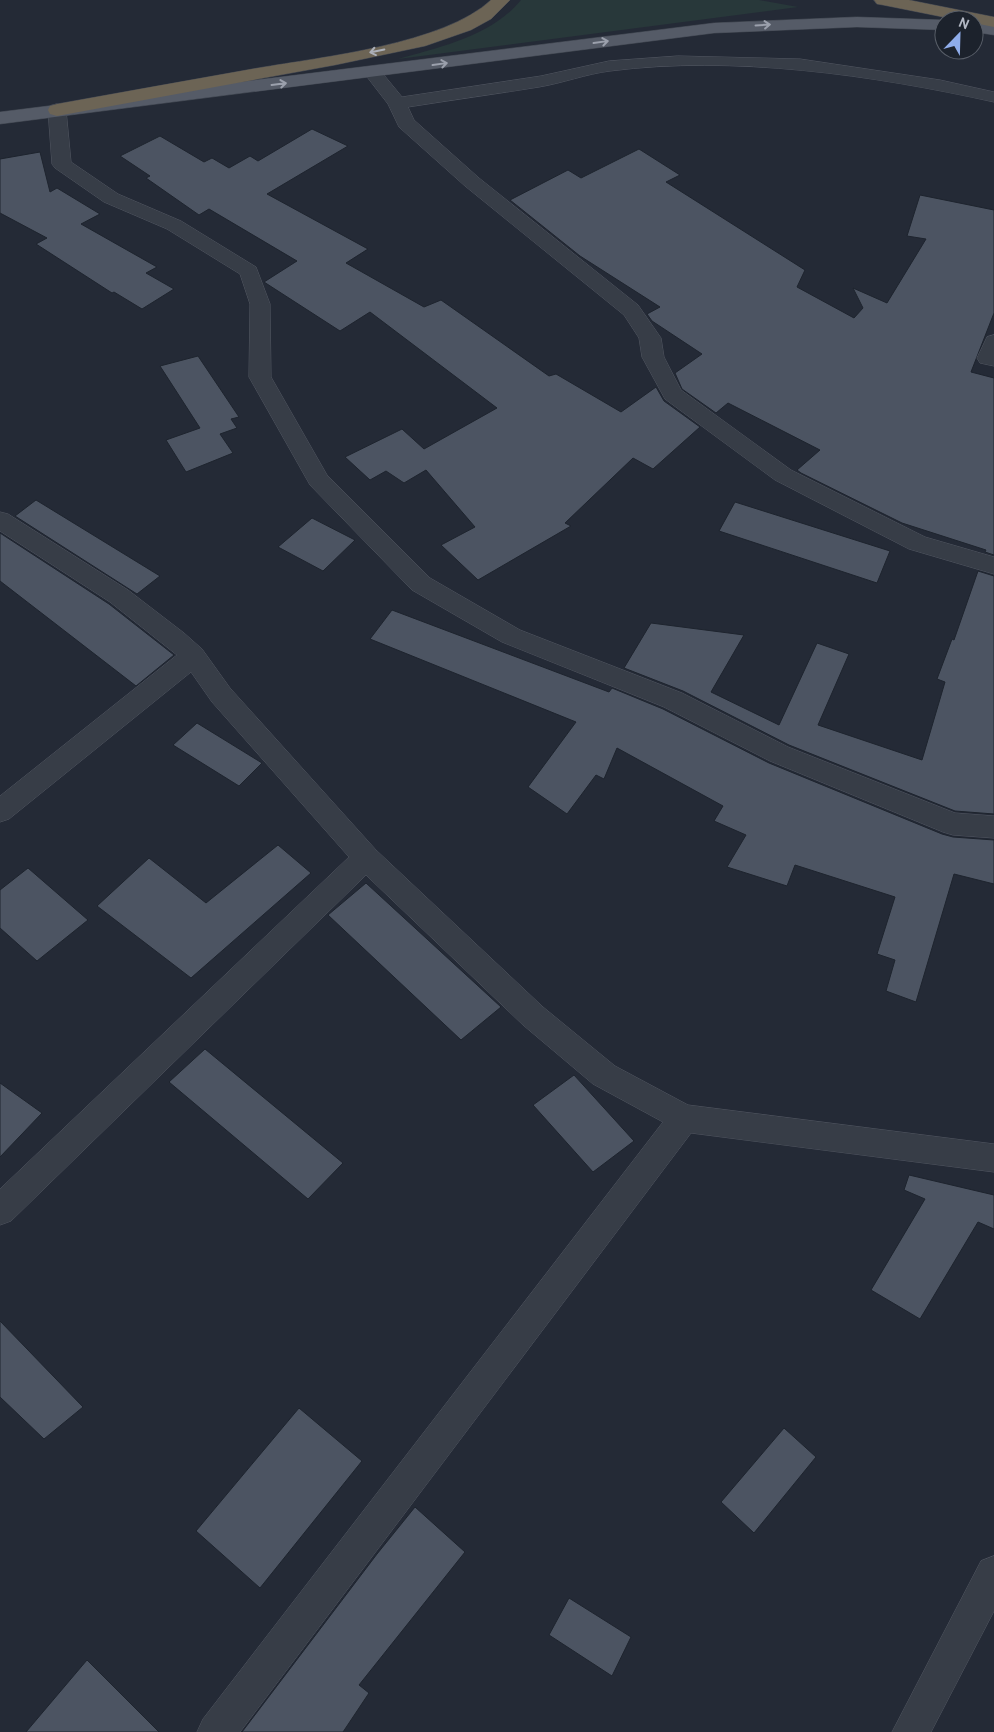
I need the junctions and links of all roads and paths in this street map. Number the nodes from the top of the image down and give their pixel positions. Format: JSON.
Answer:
{"nodes":[{"id":1,"x":501,"y":0,"type":"edge"},
{"id":2,"x":883,"y":0,"type":"edge"},
{"id":3,"x":994,"y":22,"type":"edge"},
{"id":4,"x":934,"y":25,"type":"edge"},
{"id":5,"x":373,"y":73,"type":"junction"},
{"id":6,"x":994,"y":97,"type":"edge"},
{"id":7,"x":396,"y":103,"type":"junction"},
{"id":8,"x":57,"y":110,"type":"junction"},
{"id":9,"x":0,"y":118,"type":"edge"},
{"id":10,"x":994,"y":342,"type":"edge"},
{"id":11,"x":994,"y":359,"type":"edge"},
{"id":12,"x":0,"y":520,"type":"edge"},
{"id":13,"x":994,"y":566,"type":"edge"},
{"id":14,"x":193,"y":656,"type":"junction"},
{"id":15,"x":0,"y":811,"type":"edge"},
{"id":16,"x":994,"y":827,"type":"edge"},
{"id":17,"x":366,"y":858,"type":"junction"},
{"id":18,"x":684,"y":1118,"type":"junction"},
{"id":19,"x":994,"y":1158,"type":"edge"},
{"id":20,"x":0,"y":1210,"type":"edge"},
{"id":21,"x":994,"y":1574,"type":"edge"},
{"id":22,"x":216,"y":1732,"type":"edge"},
{"id":23,"x":911,"y":1732,"type":"edge"}],
"edges":[{"from":1,"to":8,"type":"highway","one_way":true},
{"from":2,"to":3,"type":"highway"},
{"from":5,"to":4,"type":"main road","one_way":true},
{"from":5,"to":7,"type":"street"},
{"from":8,"to":5,"type":"main road","one_way":true},
{"from":6,"to":7,"type":"street"},
{"from":7,"to":13,"type":"street"},
{"from":8,"to":9,"type":"main road"},
{"from":8,"to":16,"type":"street"},
{"from":10,"to":11,"type":"street"},
{"from":12,"to":14,"type":"street"},
{"from":14,"to":15,"type":"street"},
{"from":14,"to":17,"type":"street"},
{"from":17,"to":18,"type":"street"},
{"from":17,"to":20,"type":"street"},
{"from":18,"to":19,"type":"street"},
{"from":18,"to":22,"type":"street"},
{"from":21,"to":23,"type":"street"}]}
